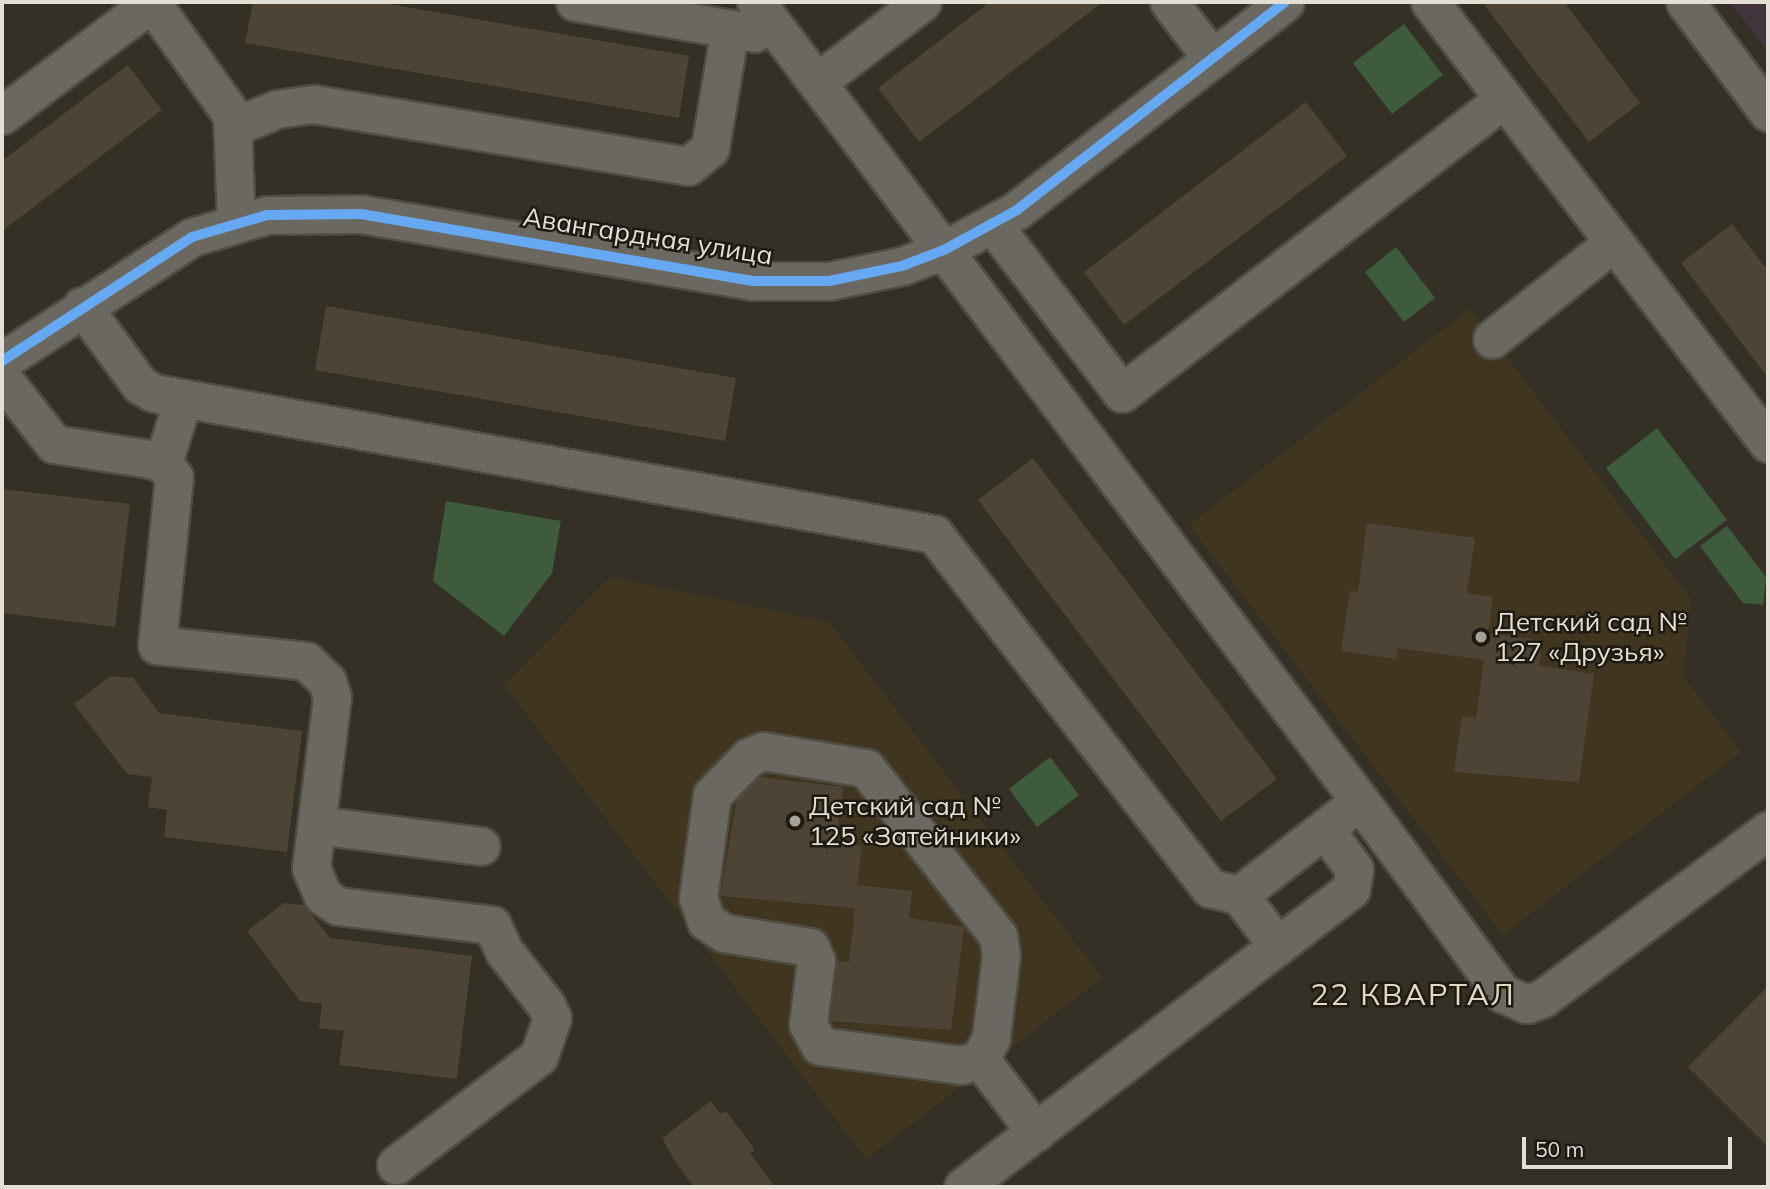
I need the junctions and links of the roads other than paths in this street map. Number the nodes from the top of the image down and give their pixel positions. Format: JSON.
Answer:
{"nodes":[{"id":1,"x":151,"y":2,"type":"edge"},
{"id":2,"x":575,"y":2,"type":"edge"},
{"id":3,"x":756,"y":2,"type":"edge"},
{"id":4,"x":922,"y":2,"type":"edge"},
{"id":5,"x":1169,"y":2,"type":"edge"},
{"id":6,"x":1285,"y":2,"type":"edge"},
{"id":7,"x":1430,"y":2,"type":"edge"},
{"id":8,"x":1685,"y":2,"type":"edge"},
{"id":9,"x":657,"y":9,"type":"edge"},
{"id":10,"x":730,"y":29,"type":"junction"},
{"id":11,"x":783,"y":38,"type":"junction"},
{"id":12,"x":1212,"y":58,"type":"junction"},
{"id":13,"x":817,"y":82,"type":"junction"},
{"id":14,"x":1504,"y":99,"type":"junction"},
{"id":15,"x":1768,"y":111,"type":"edge"},
{"id":16,"x":2,"y":116,"type":"edge"},
{"id":17,"x":236,"y":125,"type":"junction"},
{"id":18,"x":236,"y":223,"type":"junction"},
{"id":19,"x":993,"y":225,"type":"junction"},
{"id":20,"x":1614,"y":242,"type":"junction"},
{"id":21,"x":944,"y":250,"type":"junction"},
{"id":22,"x":82,"y":306,"type":"junction"},
{"id":23,"x":1492,"y":339,"type":"dead end"},
{"id":24,"x":2,"y":361,"type":"edge"},
{"id":25,"x":2,"y":378,"type":"edge"},
{"id":26,"x":183,"y":399,"type":"junction"},
{"id":27,"x":1768,"y":443,"type":"edge"},
{"id":28,"x":163,"y":463,"type":"junction"},
{"id":29,"x":1360,"y":802,"type":"junction"},
{"id":30,"x":317,"y":825,"type":"junction"},
{"id":31,"x":1325,"y":829,"type":"junction"},
{"id":32,"x":1768,"y":830,"type":"edge"},
{"id":33,"x":481,"y":846,"type":"dead end"},
{"id":34,"x":1239,"y":895,"type":"junction"},
{"id":35,"x":1278,"y":946,"type":"junction"},
{"id":36,"x":980,"y":1059,"type":"junction"},
{"id":37,"x":1035,"y":1132,"type":"junction"},
{"id":38,"x":396,"y":1165,"type":"dead end"},
{"id":39,"x":963,"y":1187,"type":"edge"}],
"edges":[{"from":1,"to":16,"type":"street"},
{"from":1,"to":17,"type":"street"},
{"from":2,"to":9,"type":"street"},
{"from":3,"to":11,"type":"street"},
{"from":4,"to":13,"type":"street"},
{"from":5,"to":12,"type":"street"},
{"from":6,"to":12,"type":"street","name":"Авангардная улица"},
{"from":7,"to":14,"type":"street"},
{"from":8,"to":15,"type":"street"},
{"from":9,"to":10,"type":"street"},
{"from":10,"to":11,"type":"street"},
{"from":10,"to":17,"type":"street"},
{"from":11,"to":13,"type":"street"},
{"from":12,"to":19,"type":"street","name":"Авангардная улица"},
{"from":13,"to":21,"type":"street"},
{"from":14,"to":19,"type":"street"},
{"from":14,"to":20,"type":"street"},
{"from":17,"to":18,"type":"street"},
{"from":18,"to":21,"type":"street","name":"Авангардная улица"},
{"from":18,"to":22,"type":"street","name":"Авангардная улица"},
{"from":19,"to":21,"type":"street","name":"Авангардная улица"},
{"from":20,"to":23,"type":"street"},
{"from":20,"to":27,"type":"street"},
{"from":21,"to":29,"type":"street"},
{"from":22,"to":24,"type":"street","name":"Авангардная улица"},
{"from":22,"to":26,"type":"street"},
{"from":25,"to":28,"type":"street"},
{"from":26,"to":28,"type":"street"},
{"from":26,"to":34,"type":"street"},
{"from":28,"to":30,"type":"street"},
{"from":29,"to":31,"type":"street"},
{"from":29,"to":32,"type":"street"},
{"from":30,"to":33,"type":"street"},
{"from":30,"to":38,"type":"street"},
{"from":31,"to":34,"type":"street"},
{"from":31,"to":35,"type":"street"},
{"from":34,"to":35,"type":"street"},
{"from":35,"to":37,"type":"street"},
{"from":36,"to":36,"type":"street"},
{"from":36,"to":37,"type":"street"},
{"from":37,"to":39,"type":"street"}]}
